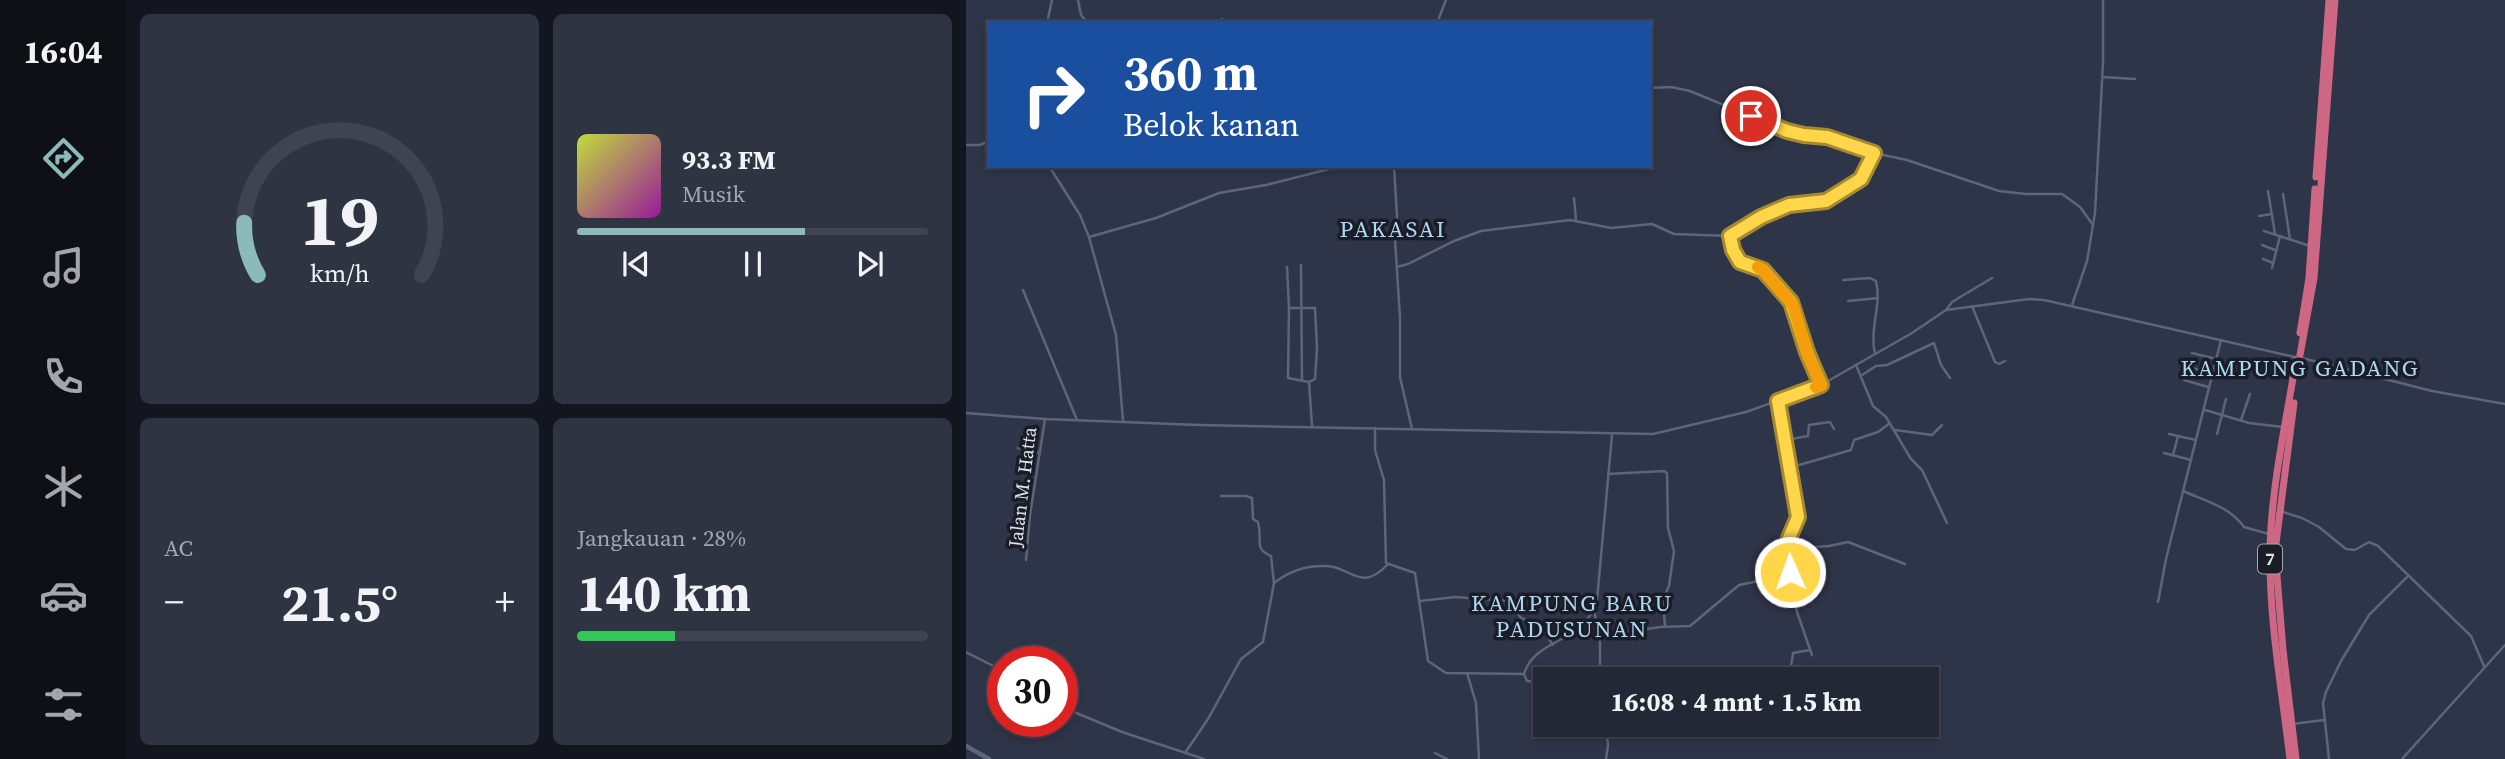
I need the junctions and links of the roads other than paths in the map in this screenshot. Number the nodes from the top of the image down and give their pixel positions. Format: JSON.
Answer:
{"nodes":[{"id":1,"x":1052,"y":0,"type":"edge"},
{"id":2,"x":1078,"y":0,"type":"edge"},
{"id":3,"x":1446,"y":0,"type":"edge"},
{"id":4,"x":2103,"y":0,"type":"edge"},
{"id":5,"x":2329,"y":0,"type":"edge"},
{"id":6,"x":2336,"y":0,"type":"edge"},
{"id":7,"x":1047,"y":21,"type":"edge"},
{"id":8,"x":1086,"y":21,"type":"edge"},
{"id":9,"x":1438,"y":21,"type":"edge"},
{"id":10,"x":2102,"y":77,"type":"junction"},
{"id":11,"x":2135,"y":79,"type":"dead end"},
{"id":12,"x":1652,"y":88,"type":"edge"},
{"id":13,"x":2324,"y":98,"type":"junction"},
{"id":14,"x":987,"y":142,"type":"edge"},
{"id":15,"x":966,"y":145,"type":"edge"},
{"id":16,"x":1874,"y":153,"type":"junction"},
{"id":17,"x":1050,"y":168,"type":"edge"},
{"id":18,"x":1332,"y":168,"type":"edge"},
{"id":19,"x":1394,"y":168,"type":"edge"},
{"id":20,"x":2268,"y":191,"type":"dead end"},
{"id":21,"x":2283,"y":194,"type":"dead end"},
{"id":22,"x":1574,"y":198,"type":"dead end"},
{"id":23,"x":2272,"y":214,"type":"junction"},
{"id":24,"x":2259,"y":216,"type":"dead end"},
{"id":25,"x":1576,"y":220,"type":"junction"},
{"id":26,"x":2093,"y":225,"type":"junction"},
{"id":27,"x":2264,"y":231,"type":"dead end"},
{"id":28,"x":2275,"y":234,"type":"junction"},
{"id":29,"x":1730,"y":236,"type":"junction"},
{"id":30,"x":2280,"y":236,"type":"junction"},
{"id":31,"x":1089,"y":237,"type":"junction"},
{"id":32,"x":2290,"y":239,"type":"junction"},
{"id":33,"x":2262,"y":245,"type":"dead end"},
{"id":34,"x":2310,"y":246,"type":"junction"},
{"id":35,"x":2276,"y":250,"type":"junction"},
{"id":36,"x":2263,"y":259,"type":"dead end"},
{"id":37,"x":2312,"y":261,"type":"junction"},
{"id":38,"x":2273,"y":263,"type":"junction"},
{"id":39,"x":1301,"y":264,"type":"dead end"},
{"id":40,"x":1287,"y":267,"type":"dead end"},
{"id":41,"x":1397,"y":267,"type":"junction"},
{"id":42,"x":2272,"y":268,"type":"dead end"},
{"id":43,"x":1992,"y":278,"type":"dead end"},
{"id":44,"x":1843,"y":280,"type":"dead end"},
{"id":45,"x":1023,"y":290,"type":"dead end"},
{"id":46,"x":1878,"y":298,"type":"junction"},
{"id":47,"x":1848,"y":301,"type":"dead end"},
{"id":48,"x":1972,"y":306,"type":"junction"},
{"id":49,"x":2072,"y":306,"type":"junction"},
{"id":50,"x":1289,"y":308,"type":"junction"},
{"id":51,"x":1301,"y":308,"type":"junction"},
{"id":52,"x":1946,"y":310,"type":"junction"},
{"id":53,"x":2221,"y":340,"type":"junction"},
{"id":54,"x":2192,"y":353,"type":"dead end"},
{"id":55,"x":1875,"y":354,"type":"junction"},
{"id":56,"x":2298,"y":358,"type":"junction"},
{"id":57,"x":2217,"y":359,"type":"junction"},
{"id":58,"x":2005,"y":361,"type":"dead end"},
{"id":59,"x":1856,"y":365,"type":"junction"},
{"id":60,"x":2187,"y":367,"type":"dead end"},
{"id":61,"x":2213,"y":373,"type":"junction"},
{"id":62,"x":1861,"y":376,"type":"junction"},
{"id":63,"x":1950,"y":378,"type":"dead end"},
{"id":64,"x":1302,"y":380,"type":"junction"},
{"id":65,"x":2184,"y":380,"type":"dead end"},
{"id":66,"x":1309,"y":382,"type":"junction"},
{"id":67,"x":1821,"y":385,"type":"junction"},
{"id":68,"x":2208,"y":387,"type":"junction"},
{"id":69,"x":2250,"y":394,"type":"dead end"},
{"id":70,"x":2226,"y":399,"type":"dead end"},
{"id":71,"x":1778,"y":401,"type":"junction"},
{"id":72,"x":2505,"y":404,"type":"edge"},
{"id":73,"x":2205,"y":410,"type":"junction"},
{"id":74,"x":966,"y":413,"type":"edge"},
{"id":75,"x":2222,"y":415,"type":"junction"},
{"id":76,"x":1045,"y":419,"type":"junction"},
{"id":77,"x":1077,"y":420,"type":"junction"},
{"id":78,"x":2241,"y":421,"type":"junction"},
{"id":79,"x":1123,"y":422,"type":"junction"},
{"id":80,"x":1890,"y":423,"type":"junction"},
{"id":81,"x":1942,"y":425,"type":"dead end"},
{"id":82,"x":1312,"y":426,"type":"junction"},
{"id":83,"x":1375,"y":428,"type":"junction"},
{"id":84,"x":2286,"y":428,"type":"junction"},
{"id":85,"x":1412,"y":429,"type":"junction"},
{"id":86,"x":1834,"y":429,"type":"dead end"},
{"id":87,"x":1894,"y":430,"type":"junction"},
{"id":88,"x":2169,"y":434,"type":"dead end"},
{"id":89,"x":2217,"y":434,"type":"dead end"},
{"id":90,"x":1612,"y":435,"type":"junction"},
{"id":91,"x":2178,"y":436,"type":"junction"},
{"id":92,"x":1786,"y":440,"type":"junction"},
{"id":93,"x":2196,"y":440,"type":"junction"},
{"id":94,"x":1018,"y":448,"type":"dead end"},
{"id":95,"x":1040,"y":453,"type":"junction"},
{"id":96,"x":2164,"y":453,"type":"dead end"},
{"id":97,"x":2173,"y":455,"type":"junction"},
{"id":98,"x":2191,"y":460,"type":"junction"},
{"id":99,"x":1791,"y":467,"type":"junction"},
{"id":100,"x":1608,"y":474,"type":"junction"},
{"id":101,"x":2183,"y":491,"type":"junction"},
{"id":102,"x":1221,"y":496,"type":"dead end"},
{"id":103,"x":2280,"y":512,"type":"junction"},
{"id":104,"x":1947,"y":523,"type":"dead end"},
{"id":105,"x":2274,"y":536,"type":"junction"},
{"id":106,"x":1789,"y":549,"type":"junction"},
{"id":107,"x":1026,"y":560,"type":"dead end"},
{"id":108,"x":1905,"y":564,"type":"dead end"},
{"id":109,"x":1387,"y":565,"type":"junction"},
{"id":110,"x":1789,"y":575,"type":"junction"},
{"id":111,"x":2408,"y":577,"type":"junction"},
{"id":112,"x":1273,"y":583,"type":"junction"},
{"id":113,"x":1420,"y":601,"type":"junction"},
{"id":114,"x":2158,"y":603,"type":"dead end"},
{"id":115,"x":1594,"y":611,"type":"junction"},
{"id":116,"x":1665,"y":627,"type":"junction"},
{"id":117,"x":1600,"y":636,"type":"junction"},
{"id":118,"x":1553,"y":645,"type":"junction"},
{"id":119,"x":2505,"y":645,"type":"edge"},
{"id":120,"x":1810,"y":649,"type":"junction"},
{"id":121,"x":2280,"y":650,"type":"junction"},
{"id":122,"x":966,"y":652,"type":"edge"},
{"id":123,"x":1812,"y":655,"type":"dead end"},
{"id":124,"x":987,"y":663,"type":"edge"},
{"id":125,"x":2484,"y":666,"type":"junction"},
{"id":126,"x":1600,"y":667,"type":"edge"},
{"id":127,"x":1791,"y":667,"type":"dead end"},
{"id":128,"x":1467,"y":673,"type":"junction"},
{"id":129,"x":1524,"y":674,"type":"junction"},
{"id":130,"x":1533,"y":683,"type":"edge"},
{"id":131,"x":1078,"y":714,"type":"edge"},
{"id":132,"x":2324,"y":720,"type":"junction"},
{"id":133,"x":2292,"y":724,"type":"junction"},
{"id":134,"x":1607,"y":737,"type":"edge"},
{"id":135,"x":966,"y":746,"type":"edge"},
{"id":136,"x":1185,"y":753,"type":"junction"},
{"id":137,"x":1435,"y":753,"type":"dead end"},
{"id":138,"x":989,"y":759,"type":"edge"},
{"id":139,"x":1204,"y":759,"type":"edge"},
{"id":140,"x":1447,"y":759,"type":"edge"},
{"id":141,"x":1479,"y":759,"type":"edge"},
{"id":142,"x":1606,"y":759,"type":"edge"},
{"id":143,"x":2290,"y":759,"type":"edge"},
{"id":144,"x":2296,"y":759,"type":"edge"},
{"id":145,"x":2329,"y":759,"type":"edge"},
{"id":146,"x":2402,"y":759,"type":"edge"}],
"edges":[{"from":1,"to":7,"type":"street"},
{"from":2,"to":8,"type":"street"},
{"from":3,"to":9,"type":"street"},
{"from":4,"to":10,"type":"street"},
{"from":5,"to":13,"type":"highway"},
{"from":6,"to":13,"type":"highway"},
{"from":10,"to":11,"type":"street"},
{"from":10,"to":26,"type":"street"},
{"from":12,"to":16,"type":"street"},
{"from":13,"to":34,"type":"highway"},
{"from":13,"to":37,"type":"highway"},
{"from":14,"to":15,"type":"street"},
{"from":16,"to":26,"type":"street"},
{"from":16,"to":29,"type":"street"},
{"from":17,"to":31,"type":"street"},
{"from":18,"to":31,"type":"street"},
{"from":19,"to":41,"type":"street"},
{"from":20,"to":23,"type":"street"},
{"from":21,"to":32,"type":"street"},
{"from":22,"to":25,"type":"street"},
{"from":23,"to":24,"type":"street"},
{"from":23,"to":28,"type":"street"},
{"from":25,"to":29,"type":"street"},
{"from":25,"to":41,"type":"street"},
{"from":26,"to":49,"type":"street"},
{"from":27,"to":28,"type":"street"},
{"from":28,"to":30,"type":"street"},
{"from":29,"to":67,"type":"street"},
{"from":30,"to":32,"type":"street"},
{"from":30,"to":35,"type":"street"},
{"from":31,"to":79,"type":"street"},
{"from":32,"to":34,"type":"street"},
{"from":33,"to":35,"type":"street"},
{"from":34,"to":37,"type":"highway"},
{"from":35,"to":38,"type":"street"},
{"from":36,"to":38,"type":"street"},
{"from":37,"to":56,"type":"highway"},
{"from":38,"to":42,"type":"street"},
{"from":39,"to":51,"type":"street"},
{"from":40,"to":50,"type":"street"},
{"from":41,"to":85,"type":"street"},
{"from":43,"to":52,"type":"street"},
{"from":44,"to":46,"type":"street"},
{"from":45,"to":77,"type":"street"},
{"from":46,"to":47,"type":"street"},
{"from":46,"to":55,"type":"street"},
{"from":48,"to":49,"type":"street"},
{"from":48,"to":52,"type":"street"},
{"from":48,"to":58,"type":"street"},
{"from":49,"to":53,"type":"street"},
{"from":50,"to":51,"type":"street"},
{"from":50,"to":64,"type":"street"},
{"from":51,"to":64,"type":"street"},
{"from":51,"to":66,"type":"street"},
{"from":52,"to":55,"type":"street"},
{"from":53,"to":56,"type":"street"},
{"from":53,"to":57,"type":"street"},
{"from":54,"to":57,"type":"street"},
{"from":55,"to":59,"type":"street"},
{"from":56,"to":72,"type":"street"},
{"from":56,"to":84,"type":"highway","number":"7"},
{"from":56,"to":103,"type":"highway","number":"7"},
{"from":57,"to":61,"type":"street"},
{"from":59,"to":62,"type":"street"},
{"from":59,"to":67,"type":"street"},
{"from":60,"to":61,"type":"street"},
{"from":61,"to":68,"type":"street"},
{"from":62,"to":63,"type":"street"},
{"from":62,"to":80,"type":"street"},
{"from":64,"to":66,"type":"street"},
{"from":65,"to":68,"type":"street"},
{"from":66,"to":82,"type":"street"},
{"from":67,"to":71,"type":"street"},
{"from":68,"to":73,"type":"street"},
{"from":69,"to":78,"type":"street"},
{"from":70,"to":75,"type":"street"},
{"from":71,"to":90,"type":"street"},
{"from":71,"to":92,"type":"street"},
{"from":73,"to":75,"type":"street"},
{"from":73,"to":93,"type":"street"},
{"from":74,"to":76,"type":"street"},
{"from":75,"to":78,"type":"street"},
{"from":75,"to":89,"type":"street"},
{"from":76,"to":77,"type":"street"},
{"from":76,"to":95,"type":"street","name":"Jalan M. Hatta"},
{"from":77,"to":79,"type":"street"},
{"from":78,"to":84,"type":"street"},
{"from":79,"to":82,"type":"street"},
{"from":80,"to":87,"type":"street"},
{"from":80,"to":99,"type":"street"},
{"from":81,"to":87,"type":"street"},
{"from":82,"to":83,"type":"street"},
{"from":83,"to":85,"type":"street"},
{"from":83,"to":109,"type":"street"},
{"from":84,"to":105,"type":"highway","number":"7"},
{"from":85,"to":90,"type":"street"},
{"from":86,"to":92,"type":"street"},
{"from":87,"to":104,"type":"street"},
{"from":88,"to":91,"type":"street"},
{"from":90,"to":100,"type":"street"},
{"from":91,"to":93,"type":"street"},
{"from":91,"to":97,"type":"street"},
{"from":92,"to":99,"type":"street"},
{"from":93,"to":98,"type":"street"},
{"from":94,"to":95,"type":"street"},
{"from":95,"to":107,"type":"street","name":"Jalan M. Hatta"},
{"from":96,"to":97,"type":"street"},
{"from":97,"to":98,"type":"street"},
{"from":98,"to":101,"type":"street"},
{"from":99,"to":106,"type":"street"},
{"from":100,"to":115,"type":"street"},
{"from":100,"to":116,"type":"street"},
{"from":101,"to":105,"type":"street"},
{"from":101,"to":114,"type":"street"},
{"from":102,"to":112,"type":"street"},
{"from":103,"to":105,"type":"highway","number":"7"},
{"from":103,"to":111,"type":"street"},
{"from":105,"to":121,"type":"highway","number":"7"},
{"from":106,"to":108,"type":"street"},
{"from":106,"to":110,"type":"street"},
{"from":109,"to":112,"type":"street"},
{"from":109,"to":113,"type":"street"},
{"from":110,"to":116,"type":"street"},
{"from":110,"to":120,"type":"street"},
{"from":111,"to":125,"type":"street"},
{"from":111,"to":132,"type":"street"},
{"from":112,"to":136,"type":"street"},
{"from":113,"to":118,"type":"street"},
{"from":113,"to":128,"type":"street"},
{"from":115,"to":117,"type":"street"},
{"from":115,"to":118,"type":"street"},
{"from":116,"to":117,"type":"street"},
{"from":117,"to":126,"type":"street"},
{"from":118,"to":129,"type":"street"},
{"from":119,"to":125,"type":"street"},
{"from":120,"to":123,"type":"street"},
{"from":120,"to":127,"type":"street"},
{"from":121,"to":133,"type":"highway","number":"7"},
{"from":121,"to":143,"type":"highway","number":"7"},
{"from":122,"to":124,"type":"street"},
{"from":125,"to":146,"type":"street"},
{"from":128,"to":129,"type":"street"},
{"from":128,"to":141,"type":"street"},
{"from":129,"to":130,"type":"street"},
{"from":131,"to":136,"type":"street"},
{"from":132,"to":133,"type":"street"},
{"from":132,"to":145,"type":"street"},
{"from":133,"to":144,"type":"highway","number":"7"},
{"from":134,"to":142,"type":"street"},
{"from":135,"to":138,"type":"street"},
{"from":136,"to":139,"type":"street"},
{"from":137,"to":140,"type":"street"}]}
